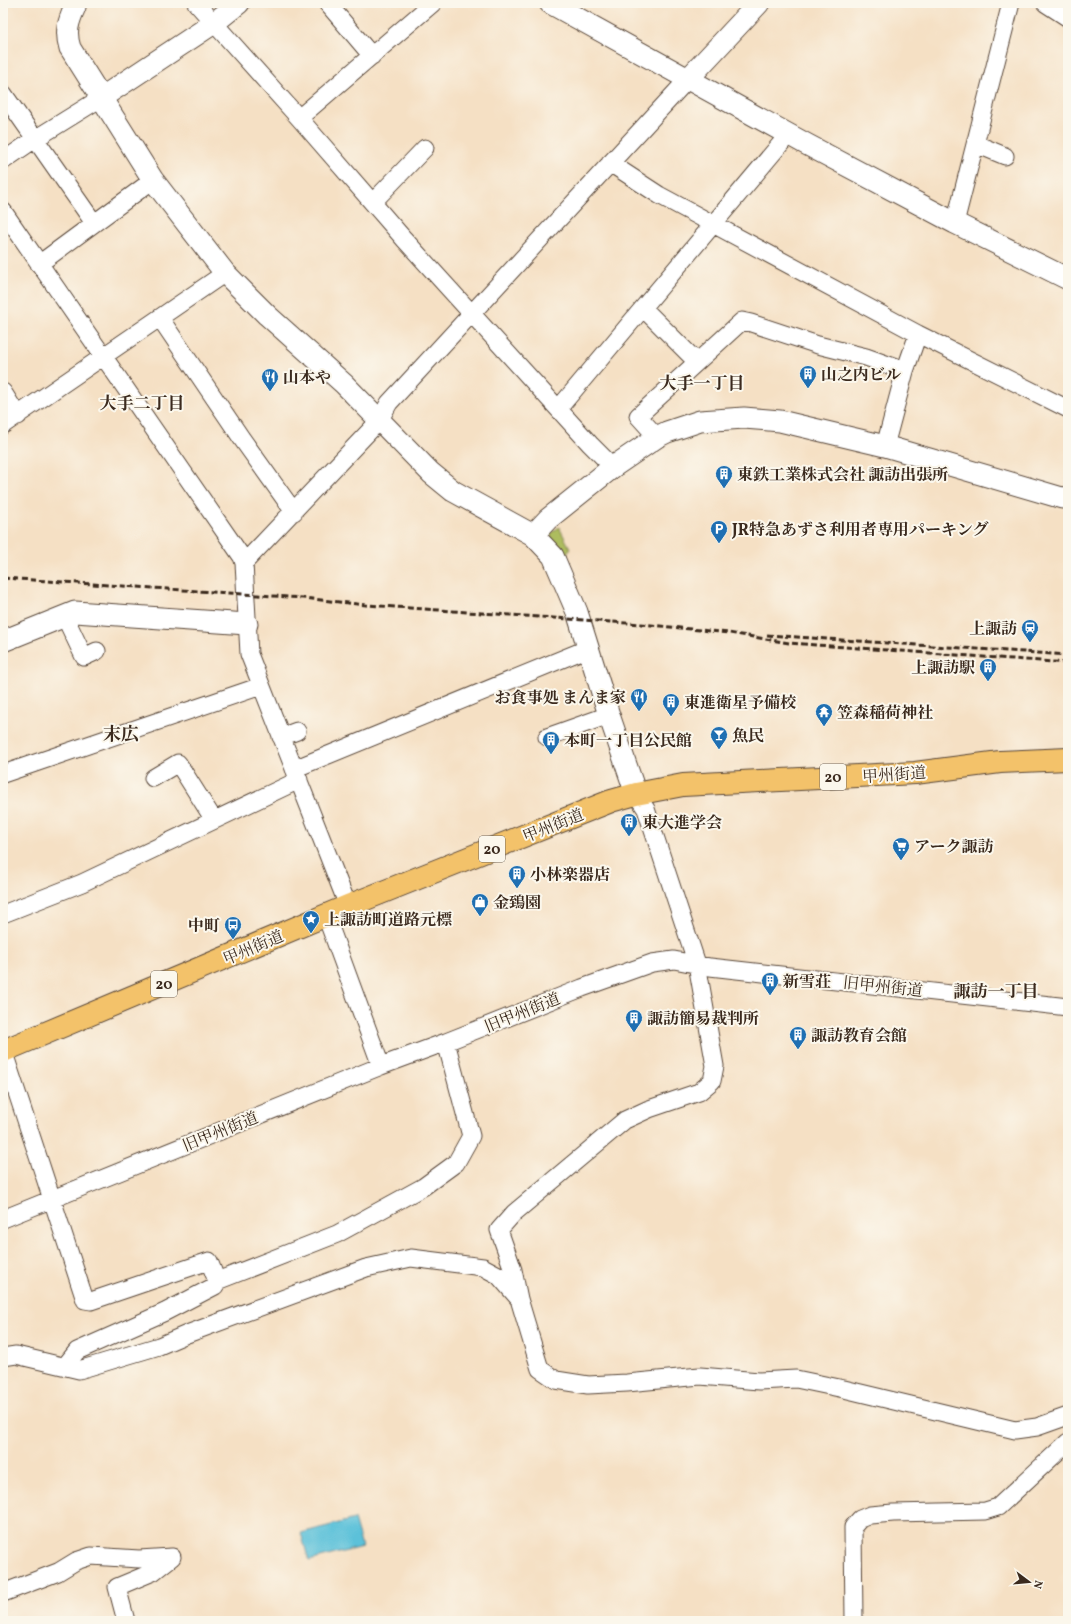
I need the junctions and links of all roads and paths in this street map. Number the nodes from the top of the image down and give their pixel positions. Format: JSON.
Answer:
{"nodes":[{"id":1,"x":196,"y":3,"type":"edge"},
{"id":2,"x":239,"y":3,"type":"edge"},
{"id":3,"x":327,"y":3,"type":"edge"},
{"id":4,"x":433,"y":3,"type":"edge"},
{"id":5,"x":550,"y":3,"type":"edge"},
{"id":6,"x":759,"y":3,"type":"edge"},
{"id":7,"x":1011,"y":3,"type":"edge"},
{"id":8,"x":1045,"y":3,"type":"edge"},
{"id":9,"x":75,"y":4,"type":"edge"},
{"id":10,"x":1068,"y":18,"type":"edge"},
{"id":11,"x":214,"y":23,"type":"junction"},
{"id":12,"x":372,"y":56,"type":"junction"},
{"id":13,"x":688,"y":80,"type":"junction"},
{"id":14,"x":3,"y":93,"type":"edge"},
{"id":15,"x":101,"y":98,"type":"junction"},
{"id":16,"x":299,"y":118,"type":"junction"},
{"id":17,"x":788,"y":135,"type":"junction"},
{"id":18,"x":35,"y":139,"type":"junction"},
{"id":19,"x":976,"y":144,"type":"junction"},
{"id":20,"x":425,"y":148,"type":"dead end"},
{"id":21,"x":1005,"y":156,"type":"dead end"},
{"id":22,"x":3,"y":161,"type":"edge"},
{"id":23,"x":610,"y":163,"type":"junction"},
{"id":24,"x":153,"y":180,"type":"junction"},
{"id":25,"x":373,"y":202,"type":"junction"},
{"id":26,"x":3,"y":211,"type":"edge"},
{"id":27,"x":94,"y":223,"type":"junction"},
{"id":28,"x":713,"y":223,"type":"junction"},
{"id":29,"x":955,"y":223,"type":"junction"},
{"id":30,"x":39,"y":264,"type":"junction"},
{"id":31,"x":225,"y":273,"type":"junction"},
{"id":32,"x":1068,"y":279,"type":"edge"},
{"id":33,"x":643,"y":308,"type":"junction"},
{"id":34,"x":472,"y":314,"type":"junction"},
{"id":35,"x":160,"y":318,"type":"junction"},
{"id":36,"x":918,"y":334,"type":"junction"},
{"id":37,"x":104,"y":358,"type":"junction"},
{"id":38,"x":697,"y":362,"type":"junction"},
{"id":39,"x":905,"y":372,"type":"junction"},
{"id":40,"x":3,"y":392,"type":"edge"},
{"id":41,"x":559,"y":408,"type":"junction"},
{"id":42,"x":1068,"y":409,"type":"edge"},
{"id":43,"x":18,"y":416,"type":"junction"},
{"id":44,"x":379,"y":421,"type":"junction"},
{"id":45,"x":3,"y":425,"type":"edge"},
{"id":46,"x":656,"y":437,"type":"junction"},
{"id":47,"x":886,"y":446,"type":"junction"},
{"id":48,"x":614,"y":467,"type":"junction"},
{"id":49,"x":1068,"y":497,"type":"edge"},
{"id":50,"x":294,"y":512,"type":"junction"},
{"id":51,"x":533,"y":535,"type":"junction"},
{"id":52,"x":244,"y":563,"type":"junction"},
{"id":53,"x":64,"y":615,"type":"junction"},
{"id":54,"x":247,"y":624,"type":"junction"},
{"id":55,"x":3,"y":641,"type":"edge"},
{"id":56,"x":589,"y":648,"type":"junction"},
{"id":57,"x":97,"y":651,"type":"dead end"},
{"id":58,"x":261,"y":686,"type":"junction"},
{"id":59,"x":609,"y":716,"type":"junction"},
{"id":60,"x":297,"y":731,"type":"dead end"},
{"id":61,"x":281,"y":737,"type":"junction"},
{"id":62,"x":547,"y":737,"type":"dead end"},
{"id":63,"x":1068,"y":759,"type":"edge"},
{"id":64,"x":3,"y":774,"type":"edge"},
{"id":65,"x":297,"y":774,"type":"junction"},
{"id":66,"x":154,"y":778,"type":"dead end"},
{"id":67,"x":636,"y":794,"type":"junction"},
{"id":68,"x":214,"y":820,"type":"junction"},
{"id":69,"x":348,"y":906,"type":"junction"},
{"id":70,"x":3,"y":914,"type":"edge"},
{"id":71,"x":326,"y":916,"type":"junction"},
{"id":72,"x":696,"y":964,"type":"junction"},
{"id":73,"x":1068,"y":1007,"type":"edge"},
{"id":74,"x":446,"y":1042,"type":"junction"},
{"id":75,"x":3,"y":1051,"type":"edge"},
{"id":76,"x":381,"y":1066,"type":"junction"},
{"id":77,"x":52,"y":1198,"type":"junction"},
{"id":78,"x":3,"y":1219,"type":"edge"},
{"id":79,"x":217,"y":1281,"type":"junction"},
{"id":80,"x":519,"y":1299,"type":"junction"},
{"id":81,"x":3,"y":1357,"type":"edge"},
{"id":82,"x":65,"y":1366,"type":"junction"},
{"id":83,"x":1068,"y":1416,"type":"edge"},
{"id":84,"x":1068,"y":1442,"type":"edge"},
{"id":85,"x":3,"y":1593,"type":"edge"},
{"id":86,"x":126,"y":1621,"type":"edge"},
{"id":87,"x":854,"y":1621,"type":"edge"}],
"edges":[{"from":1,"to":11,"type":"street"},
{"from":2,"to":11,"type":"street"},
{"from":3,"to":12,"type":"street"},
{"from":4,"to":12,"type":"street"},
{"from":5,"to":13,"type":"street"},
{"from":6,"to":13,"type":"street"},
{"from":7,"to":19,"type":"street"},
{"from":8,"to":10,"type":"street"},
{"from":9,"to":15,"type":"street"},
{"from":11,"to":15,"type":"street"},
{"from":11,"to":16,"type":"street"},
{"from":12,"to":16,"type":"street"},
{"from":13,"to":17,"type":"street"},
{"from":13,"to":23,"type":"street"},
{"from":14,"to":18,"type":"street"},
{"from":15,"to":18,"type":"street"},
{"from":15,"to":24,"type":"street"},
{"from":16,"to":25,"type":"street"},
{"from":17,"to":28,"type":"street"},
{"from":17,"to":29,"type":"street"},
{"from":18,"to":22,"type":"street"},
{"from":18,"to":27,"type":"street"},
{"from":19,"to":21,"type":"street"},
{"from":19,"to":29,"type":"street"},
{"from":20,"to":25,"type":"street"},
{"from":23,"to":28,"type":"street"},
{"from":23,"to":34,"type":"street"},
{"from":24,"to":27,"type":"street"},
{"from":24,"to":31,"type":"street"},
{"from":25,"to":34,"type":"street"},
{"from":26,"to":30,"type":"street"},
{"from":27,"to":30,"type":"street"},
{"from":28,"to":33,"type":"street"},
{"from":28,"to":36,"type":"street"},
{"from":29,"to":32,"type":"street"},
{"from":30,"to":37,"type":"street"},
{"from":31,"to":35,"type":"street"},
{"from":31,"to":44,"type":"street"},
{"from":33,"to":38,"type":"street"},
{"from":33,"to":41,"type":"street"},
{"from":34,"to":41,"type":"street"},
{"from":34,"to":44,"type":"street"},
{"from":35,"to":37,"type":"street"},
{"from":35,"to":50,"type":"street"},
{"from":36,"to":39,"type":"street"},
{"from":36,"to":42,"type":"street"},
{"from":37,"to":43,"type":"street"},
{"from":37,"to":52,"type":"street"},
{"from":38,"to":39,"type":"street"},
{"from":38,"to":46,"type":"street"},
{"from":39,"to":47,"type":"street"},
{"from":40,"to":43,"type":"street"},
{"from":41,"to":48,"type":"street"},
{"from":43,"to":45,"type":"street"},
{"from":44,"to":50,"type":"street"},
{"from":44,"to":51,"type":"street"},
{"from":46,"to":47,"type":"street"},
{"from":46,"to":48,"type":"street"},
{"from":47,"to":49,"type":"street"},
{"from":48,"to":51,"type":"street"},
{"from":50,"to":52,"type":"street"},
{"from":51,"to":56,"type":"street"},
{"from":52,"to":54,"type":"street"},
{"from":53,"to":54,"type":"street"},
{"from":53,"to":55,"type":"street"},
{"from":53,"to":57,"type":"street"},
{"from":54,"to":58,"type":"street"},
{"from":56,"to":59,"type":"street"},
{"from":56,"to":65,"type":"street"},
{"from":58,"to":61,"type":"street"},
{"from":58,"to":64,"type":"street"},
{"from":59,"to":62,"type":"street"},
{"from":59,"to":67,"type":"street"},
{"from":60,"to":61,"type":"street"},
{"from":61,"to":65,"type":"street"},
{"from":63,"to":67,"type":"highway","name":"甲州街道","number":"20"},
{"from":65,"to":68,"type":"street"},
{"from":65,"to":69,"type":"street"},
{"from":66,"to":68,"type":"street"},
{"from":67,"to":69,"type":"highway","name":"甲州街道","number":"20"},
{"from":67,"to":72,"type":"street"},
{"from":68,"to":70,"type":"street"},
{"from":69,"to":71,"type":"highway","name":"甲州街道","number":"20"},
{"from":71,"to":75,"type":"highway","name":"甲州街道","number":"20"},
{"from":71,"to":76,"type":"street"},
{"from":72,"to":73,"type":"street","name":"旧甲州街道"},
{"from":72,"to":74,"type":"street","name":"旧甲州街道"},
{"from":72,"to":80,"type":"street"},
{"from":74,"to":76,"type":"street","name":"旧甲州街道"},
{"from":74,"to":79,"type":"street"},
{"from":75,"to":77,"type":"street"},
{"from":76,"to":77,"type":"street","name":"旧甲州街道"},
{"from":77,"to":78,"type":"street","name":"旧甲州街道"},
{"from":77,"to":79,"type":"street"},
{"from":79,"to":82,"type":"street"},
{"from":80,"to":82,"type":"street"},
{"from":80,"to":83,"type":"street"},
{"from":81,"to":82,"type":"street"},
{"from":84,"to":87,"type":"street"},
{"from":85,"to":86,"type":"street"}]}
